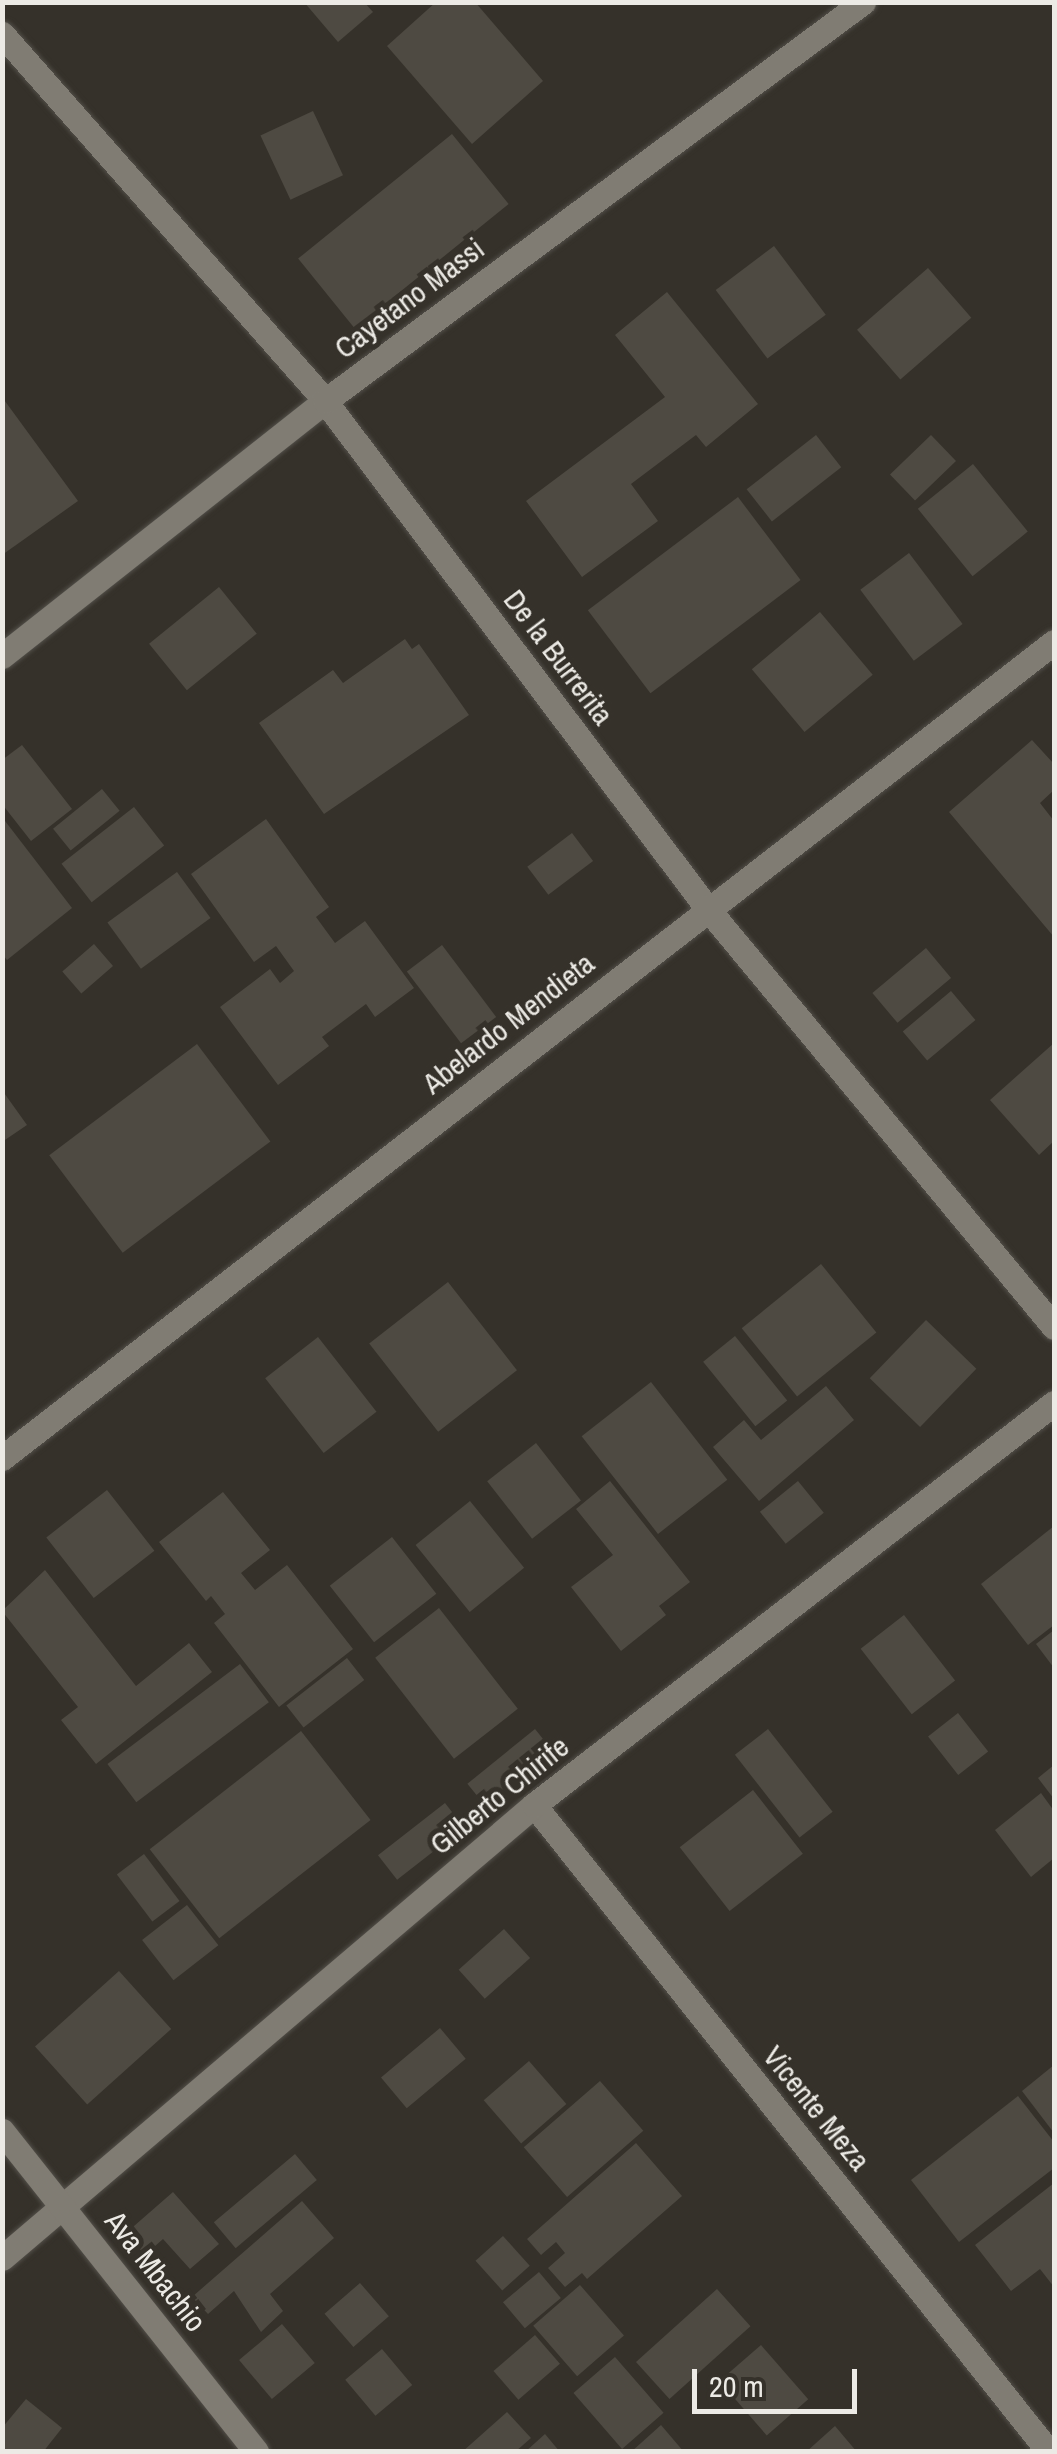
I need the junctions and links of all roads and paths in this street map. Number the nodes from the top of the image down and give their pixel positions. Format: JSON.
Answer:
{"nodes":[{"id":1,"x":863,"y":2,"type":"edge"},
{"id":2,"x":2,"y":34,"type":"edge"},
{"id":3,"x":325,"y":401,"type":"junction"},
{"id":4,"x":1054,"y":642,"type":"edge"},
{"id":5,"x":2,"y":656,"type":"edge"},
{"id":6,"x":707,"y":908,"type":"junction"},
{"id":7,"x":1054,"y":1326,"type":"edge"},
{"id":8,"x":1054,"y":1402,"type":"edge"},
{"id":9,"x":2,"y":1458,"type":"edge"},
{"id":10,"x":534,"y":1805,"type":"junction"},
{"id":11,"x":2,"y":2131,"type":"edge"},
{"id":12,"x":64,"y":2206,"type":"junction"},
{"id":13,"x":2,"y":2258,"type":"edge"},
{"id":14,"x":256,"y":2452,"type":"edge"},
{"id":15,"x":1049,"y":2452,"type":"edge"}],
"edges":[{"from":1,"to":3,"type":"street","name":"Cayetano Massi"},
{"from":2,"to":3,"type":"street","name":"De la Burrerita"},
{"from":3,"to":5,"type":"street","name":"Cayetano Massi"},
{"from":3,"to":6,"type":"street","name":"De la Burrerita"},
{"from":4,"to":6,"type":"street","name":"Abelardo Mendieta"},
{"from":6,"to":7,"type":"street","name":"De la Burrerita"},
{"from":6,"to":9,"type":"street","name":"Abelardo Mendieta"},
{"from":8,"to":10,"type":"street","name":"Gilberto Chirife"},
{"from":10,"to":12,"type":"street","name":"Gilberto Chirife"},
{"from":10,"to":15,"type":"street","name":"Vicente Meza"},
{"from":11,"to":12,"type":"street","name":"Ava Mbachio"},
{"from":12,"to":13,"type":"street","name":"Gilberto Chirife"},
{"from":12,"to":14,"type":"street","name":"Ava Mbachio"}]}
